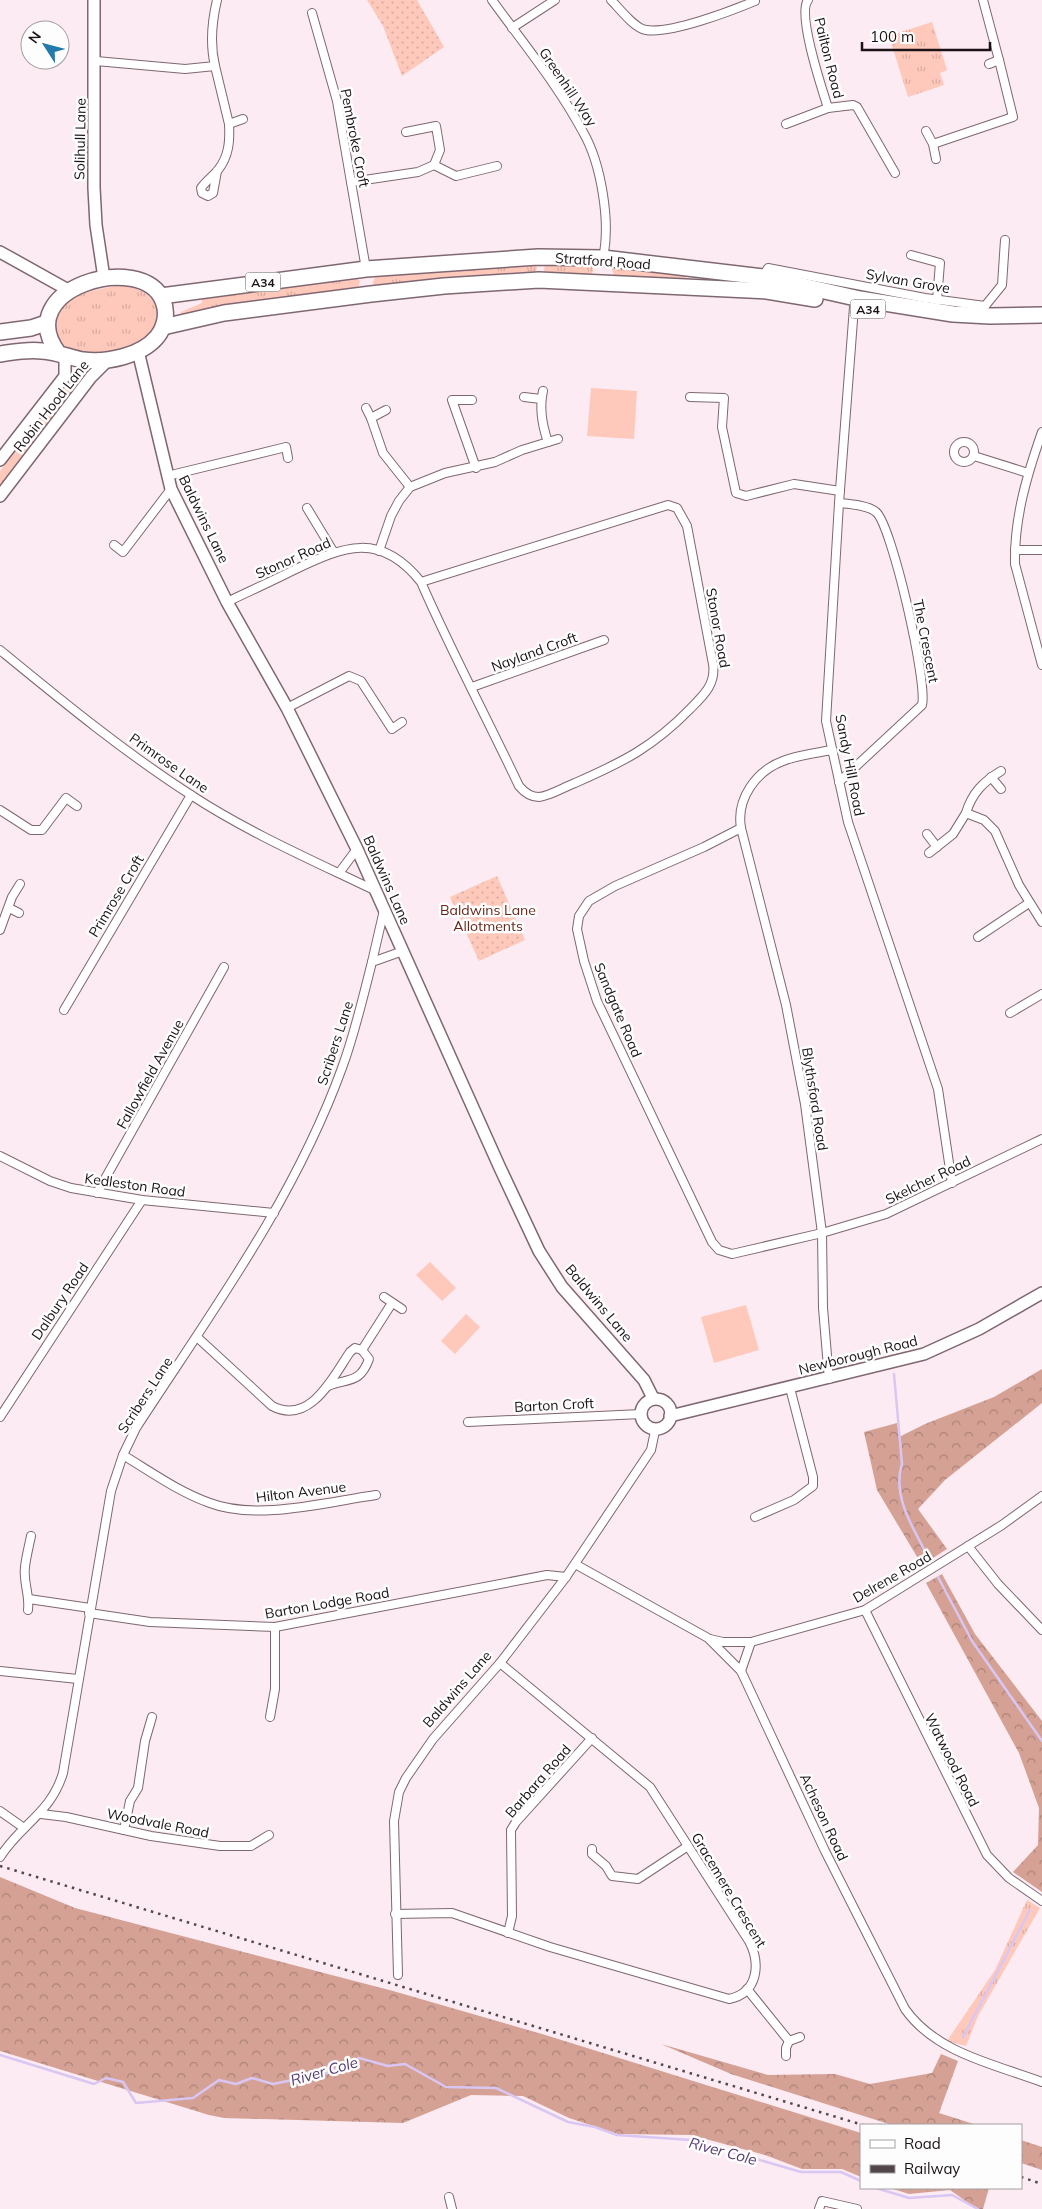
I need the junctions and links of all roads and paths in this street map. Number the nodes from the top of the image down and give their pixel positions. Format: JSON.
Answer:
{"nodes":[{"id":1,"x":94,"y":0,"type":"edge"},
{"id":2,"x":217,"y":0,"type":"edge"},
{"id":3,"x":492,"y":0,"type":"edge"},
{"id":4,"x":555,"y":0,"type":"edge"},
{"id":5,"x":611,"y":0,"type":"edge"},
{"id":6,"x":808,"y":0,"type":"edge"},
{"id":7,"x":984,"y":0,"type":"edge"},
{"id":8,"x":755,"y":1,"type":"edge"},
{"id":9,"x":312,"y":13,"type":"dead end"},
{"id":10,"x":512,"y":28,"type":"junction"},
{"id":11,"x":998,"y":60,"type":"junction"},
{"id":12,"x":96,"y":61,"type":"junction"},
{"id":13,"x":989,"y":64,"type":"dead end"},
{"id":14,"x":215,"y":66,"type":"junction"},
{"id":15,"x":828,"y":108,"type":"junction"},
{"id":16,"x":243,"y":119,"type":"dead end"},
{"id":17,"x":229,"y":124,"type":"junction"},
{"id":18,"x":786,"y":124,"type":"dead end"},
{"id":19,"x":926,"y":131,"type":"dead end"},
{"id":20,"x":406,"y":132,"type":"dead end"},
{"id":21,"x":933,"y":144,"type":"junction"},
{"id":22,"x":936,"y":160,"type":"dead end"},
{"id":23,"x":434,"y":165,"type":"junction"},
{"id":24,"x":497,"y":166,"type":"dead end"},
{"id":25,"x":217,"y":171,"type":"dead end"},
{"id":26,"x":895,"y":173,"type":"dead end"},
{"id":27,"x":351,"y":182,"type":"junction"},
{"id":28,"x":1005,"y":240,"type":"dead end"},
{"id":29,"x":0,"y":252,"type":"edge"},
{"id":30,"x":911,"y":255,"type":"dead end"},
{"id":31,"x":538,"y":257,"type":"junction"},
{"id":32,"x":603,"y":258,"type":"junction"},
{"id":33,"x":366,"y":269,"type":"junction"},
{"id":34,"x":696,"y":277,"type":"junction"},
{"id":35,"x":104,"y":278,"type":"junction"},
{"id":36,"x":539,"y":280,"type":"junction"},
{"id":37,"x":601,"y":283,"type":"junction"},
{"id":38,"x":765,"y":284,"type":"junction"},
{"id":39,"x":70,"y":291,"type":"junction"},
{"id":40,"x":371,"y":294,"type":"junction"},
{"id":41,"x":161,"y":296,"type":"junction"},
{"id":42,"x":937,"y":300,"type":"junction"},
{"id":43,"x":854,"y":307,"type":"junction"},
{"id":44,"x":987,"y":311,"type":"junction"},
{"id":45,"x":1042,"y":315,"type":"edge"},
{"id":46,"x":46,"y":323,"type":"junction"},
{"id":47,"x":1042,"y":325,"type":"edge"},
{"id":48,"x":163,"y":326,"type":"junction"},
{"id":49,"x":0,"y":332,"type":"edge"},
{"id":50,"x":138,"y":351,"type":"junction"},
{"id":51,"x":0,"y":354,"type":"edge"},
{"id":52,"x":62,"y":355,"type":"junction"},
{"id":53,"x":108,"y":360,"type":"junction"},
{"id":54,"x":450,"y":392,"type":"dead end"},
{"id":55,"x":524,"y":397,"type":"dead end"},
{"id":56,"x":690,"y":397,"type":"dead end"},
{"id":57,"x":452,"y":400,"type":"junction"},
{"id":58,"x":472,"y":400,"type":"dead end"},
{"id":59,"x":366,"y":408,"type":"dead end"},
{"id":60,"x":386,"y":410,"type":"dead end"},
{"id":61,"x":371,"y":418,"type":"junction"},
{"id":62,"x":1042,"y":432,"type":"edge"},
{"id":63,"x":558,"y":439,"type":"dead end"},
{"id":64,"x":548,"y":442,"type":"junction"},
{"id":65,"x":974,"y":456,"type":"dead end"},
{"id":66,"x":288,"y":458,"type":"dead end"},
{"id":67,"x":0,"y":460,"type":"edge"},
{"id":68,"x":476,"y":468,"type":"junction"},
{"id":69,"x":1028,"y":473,"type":"junction"},
{"id":70,"x":167,"y":476,"type":"junction"},
{"id":71,"x":410,"y":487,"type":"junction"},
{"id":72,"x":171,"y":489,"type":"junction"},
{"id":73,"x":840,"y":491,"type":"junction"},
{"id":74,"x":0,"y":496,"type":"edge"},
{"id":75,"x":839,"y":503,"type":"junction"},
{"id":76,"x":307,"y":508,"type":"dead end"},
{"id":77,"x":114,"y":545,"type":"dead end"},
{"id":78,"x":1015,"y":550,"type":"junction"},
{"id":79,"x":1042,"y":550,"type":"edge"},
{"id":80,"x":333,"y":551,"type":"junction"},
{"id":81,"x":379,"y":552,"type":"junction"},
{"id":82,"x":421,"y":582,"type":"junction"},
{"id":83,"x":228,"y":602,"type":"junction"},
{"id":84,"x":604,"y":640,"type":"dead end"},
{"id":85,"x":1039,"y":645,"type":"edge"},
{"id":86,"x":0,"y":650,"type":"edge"},
{"id":87,"x":1042,"y":666,"type":"edge"},
{"id":88,"x":472,"y":687,"type":"junction"},
{"id":89,"x":287,"y":708,"type":"junction"},
{"id":90,"x":402,"y":722,"type":"dead end"},
{"id":91,"x":832,"y":750,"type":"junction"},
{"id":92,"x":1000,"y":771,"type":"dead end"},
{"id":93,"x":991,"y":777,"type":"junction"},
{"id":94,"x":839,"y":782,"type":"junction"},
{"id":95,"x":1001,"y":790,"type":"dead end"},
{"id":96,"x":191,"y":795,"type":"junction"},
{"id":97,"x":77,"y":806,"type":"dead end"},
{"id":98,"x":0,"y":810,"type":"edge"},
{"id":99,"x":966,"y":813,"type":"junction"},
{"id":100,"x":741,"y":828,"type":"junction"},
{"id":101,"x":927,"y":834,"type":"dead end"},
{"id":102,"x":937,"y":847,"type":"junction"},
{"id":103,"x":358,"y":849,"type":"junction"},
{"id":104,"x":930,"y":853,"type":"dead end"},
{"id":105,"x":339,"y":873,"type":"junction"},
{"id":106,"x":20,"y":884,"type":"dead end"},
{"id":107,"x":376,"y":892,"type":"junction"},
{"id":108,"x":1029,"y":903,"type":"junction"},
{"id":109,"x":9,"y":908,"type":"junction"},
{"id":110,"x":385,"y":909,"type":"junction"},
{"id":111,"x":19,"y":912,"type":"dead end"},
{"id":112,"x":1042,"y":922,"type":"edge"},
{"id":113,"x":0,"y":930,"type":"edge"},
{"id":114,"x":978,"y":937,"type":"dead end"},
{"id":115,"x":403,"y":951,"type":"junction"},
{"id":116,"x":372,"y":962,"type":"junction"},
{"id":117,"x":224,"y":967,"type":"dead end"},
{"id":118,"x":1042,"y":994,"type":"edge"},
{"id":119,"x":64,"y":1010,"type":"dead end"},
{"id":120,"x":1010,"y":1013,"type":"dead end"},
{"id":121,"x":1042,"y":1139,"type":"edge"},
{"id":122,"x":0,"y":1156,"type":"edge"},
{"id":123,"x":952,"y":1183,"type":"junction"},
{"id":124,"x":97,"y":1193,"type":"junction"},
{"id":125,"x":142,"y":1200,"type":"junction"},
{"id":126,"x":274,"y":1213,"type":"junction"},
{"id":127,"x":822,"y":1234,"type":"junction"},
{"id":128,"x":1042,"y":1293,"type":"edge"},
{"id":129,"x":384,"y":1297,"type":"dead end"},
{"id":130,"x":392,"y":1303,"type":"junction"},
{"id":131,"x":402,"y":1309,"type":"dead end"},
{"id":132,"x":198,"y":1338,"type":"junction"},
{"id":133,"x":362,"y":1350,"type":"junction"},
{"id":134,"x":829,"y":1379,"type":"junction"},
{"id":135,"x":328,"y":1386,"type":"junction"},
{"id":136,"x":790,"y":1388,"type":"junction"},
{"id":137,"x":653,"y":1398,"type":"junction"},
{"id":138,"x":641,"y":1414,"type":"junction"},
{"id":139,"x":670,"y":1416,"type":"junction"},
{"id":140,"x":0,"y":1417,"type":"edge"},
{"id":141,"x":468,"y":1422,"type":"dead end"},
{"id":142,"x":655,"y":1431,"type":"junction"},
{"id":143,"x":123,"y":1455,"type":"junction"},
{"id":144,"x":376,"y":1495,"type":"dead end"},
{"id":145,"x":1042,"y":1496,"type":"edge"},
{"id":146,"x":755,"y":1517,"type":"dead end"},
{"id":147,"x":31,"y":1536,"type":"dead end"},
{"id":148,"x":968,"y":1546,"type":"junction"},
{"id":149,"x":575,"y":1564,"type":"junction"},
{"id":150,"x":566,"y":1578,"type":"junction"},
{"id":151,"x":29,"y":1599,"type":"junction"},
{"id":152,"x":28,"y":1610,"type":"dead end"},
{"id":153,"x":90,"y":1610,"type":"junction"},
{"id":154,"x":865,"y":1610,"type":"junction"},
{"id":155,"x":276,"y":1628,"type":"junction"},
{"id":156,"x":1042,"y":1630,"type":"edge"},
{"id":157,"x":708,"y":1638,"type":"junction"},
{"id":158,"x":752,"y":1642,"type":"junction"},
{"id":159,"x":500,"y":1663,"type":"junction"},
{"id":160,"x":0,"y":1671,"type":"edge"},
{"id":161,"x":741,"y":1671,"type":"junction"},
{"id":162,"x":78,"y":1679,"type":"junction"},
{"id":163,"x":152,"y":1717,"type":"dead end"},
{"id":164,"x":270,"y":1717,"type":"dead end"},
{"id":165,"x":592,"y":1738,"type":"junction"},
{"id":166,"x":0,"y":1811,"type":"edge"},
{"id":167,"x":41,"y":1814,"type":"junction"},
{"id":168,"x":24,"y":1828,"type":"junction"},
{"id":169,"x":124,"y":1830,"type":"junction"},
{"id":170,"x":269,"y":1834,"type":"dead end"},
{"id":171,"x":688,"y":1846,"type":"junction"},
{"id":172,"x":592,"y":1850,"type":"dead end"},
{"id":173,"x":0,"y":1857,"type":"edge"},
{"id":174,"x":1042,"y":1901,"type":"edge"},
{"id":175,"x":395,"y":1914,"type":"junction"},
{"id":176,"x":508,"y":1933,"type":"junction"},
{"id":177,"x":398,"y":1976,"type":"dead end"},
{"id":178,"x":747,"y":1989,"type":"junction"},
{"id":179,"x":800,"y":2037,"type":"dead end"},
{"id":180,"x":789,"y":2041,"type":"junction"},
{"id":181,"x":786,"y":2056,"type":"dead end"},
{"id":182,"x":1042,"y":2082,"type":"edge"},
{"id":183,"x":449,"y":2197,"type":"dead end"},
{"id":184,"x":452,"y":2209,"type":"edge"},
{"id":185,"x":819,"y":2209,"type":"edge"},
{"id":186,"x":857,"y":2209,"type":"edge"}],
"edges":[{"from":1,"to":12,"type":"street","name":"Solihull Lane"},
{"from":2,"to":14,"type":"street"},
{"from":3,"to":10,"type":"street","name":"Greenhill Way"},
{"from":4,"to":10,"type":"street"},
{"from":5,"to":8,"type":"street"},
{"from":6,"to":15,"type":"street","name":"Pailton Road"},
{"from":7,"to":11,"type":"street"},
{"from":9,"to":27,"type":"street","name":"Pembroke Croft"},
{"from":10,"to":32,"type":"street","name":"Greenhill Way"},
{"from":11,"to":13,"type":"street"},
{"from":11,"to":21,"type":"street"},
{"from":12,"to":14,"type":"street"},
{"from":12,"to":35,"type":"street","name":"Solihull Lane"},
{"from":14,"to":17,"type":"street"},
{"from":15,"to":18,"type":"street"},
{"from":15,"to":26,"type":"street","name":"Pailton Road"},
{"from":16,"to":17,"type":"street"},
{"from":17,"to":25,"type":"street"},
{"from":19,"to":21,"type":"street"},
{"from":20,"to":23,"type":"street"},
{"from":21,"to":22,"type":"street"},
{"from":23,"to":24,"type":"street"},
{"from":23,"to":27,"type":"street"},
{"from":27,"to":33,"type":"street","name":"Pembroke Croft"},
{"from":28,"to":44,"type":"street"},
{"from":29,"to":39,"type":"street"},
{"from":30,"to":42,"type":"street"},
{"from":31,"to":32,"type":"highway","name":"Stratford Road","number":"A34"},
{"from":31,"to":33,"type":"highway","name":"Stratford Road","number":"A34"},
{"from":31,"to":36,"type":"highway"},
{"from":32,"to":34,"type":"highway","name":"Stratford Road","number":"A34"},
{"from":32,"to":37,"type":"highway"},
{"from":33,"to":40,"type":"highway"},
{"from":33,"to":41,"type":"highway","name":"Stratford Road","number":"A34"},
{"from":34,"to":37,"type":"highway","name":"Stratford Road","number":"A34"},
{"from":34,"to":38,"type":"highway","name":"Stratford Road","number":"A34"},
{"from":35,"to":39,"type":"highway"},
{"from":35,"to":41,"type":"highway"},
{"from":36,"to":37,"type":"highway","name":"Stratford Road","number":"A34"},
{"from":36,"to":40,"type":"highway","name":"Stratford Road","number":"A34"},
{"from":38,"to":42,"type":"street","name":"Sylvan Grove"},
{"from":38,"to":43,"type":"highway","name":"Stratford Road","number":"A34"},
{"from":38,"to":44,"type":"highway","name":"Stratford Road","number":"A34"},
{"from":39,"to":46,"type":"highway"},
{"from":40,"to":48,"type":"highway","name":"Stratford Road","number":"A34"},
{"from":41,"to":48,"type":"highway"},
{"from":42,"to":44,"type":"street","name":"Sylvan Grove"},
{"from":43,"to":47,"type":"highway","name":"Stratford Road","number":"A34"},
{"from":43,"to":73,"type":"street","name":"Sandy Hill Road"},
{"from":44,"to":45,"type":"highway","name":"Stratford Road","number":"A34"},
{"from":46,"to":49,"type":"highway"},
{"from":46,"to":52,"type":"highway"},
{"from":48,"to":50,"type":"highway"},
{"from":50,"to":53,"type":"highway"},
{"from":50,"to":70,"type":"street","name":"Baldwins Lane"},
{"from":51,"to":52,"type":"highway"},
{"from":52,"to":53,"type":"highway"},
{"from":52,"to":67,"type":"street","name":"Robin Hood Lane"},
{"from":53,"to":74,"type":"street","name":"Robin Hood Lane"},
{"from":54,"to":57,"type":"street"},
{"from":55,"to":64,"type":"street"},
{"from":56,"to":73,"type":"street"},
{"from":57,"to":58,"type":"street"},
{"from":57,"to":68,"type":"street"},
{"from":59,"to":61,"type":"street"},
{"from":60,"to":61,"type":"street"},
{"from":61,"to":71,"type":"street"},
{"from":62,"to":69,"type":"street"},
{"from":63,"to":64,"type":"street"},
{"from":64,"to":68,"type":"street"},
{"from":65,"to":69,"type":"street"},
{"from":66,"to":70,"type":"street"},
{"from":68,"to":71,"type":"street"},
{"from":69,"to":78,"type":"street"},
{"from":70,"to":72,"type":"street","name":"Baldwins Lane"},
{"from":71,"to":81,"type":"street"},
{"from":72,"to":77,"type":"street"},
{"from":72,"to":83,"type":"street","name":"Baldwins Lane"},
{"from":73,"to":75,"type":"street","name":"Sandy Hill Road"},
{"from":75,"to":91,"type":"street","name":"Sandy Hill Road"},
{"from":75,"to":94,"type":"street","name":"The Crescent"},
{"from":76,"to":80,"type":"street"},
{"from":78,"to":79,"type":"street"},
{"from":78,"to":85,"type":"street"},
{"from":80,"to":81,"type":"street","name":"Stonor Road"},
{"from":80,"to":83,"type":"street","name":"Stonor Road"},
{"from":81,"to":82,"type":"street","name":"Stonor Road"},
{"from":82,"to":88,"type":"street","name":"Stonor Road"},
{"from":82,"to":88,"type":"street","name":"Stonor Road"},
{"from":83,"to":89,"type":"street","name":"Baldwins Lane"},
{"from":84,"to":88,"type":"street","name":"Nayland Croft"},
{"from":85,"to":87,"type":"street"},
{"from":86,"to":96,"type":"street","name":"Primrose Lane"},
{"from":89,"to":90,"type":"street"},
{"from":89,"to":103,"type":"street","name":"Baldwins Lane"},
{"from":91,"to":94,"type":"street","name":"Sandy Hill Road"},
{"from":91,"to":100,"type":"street"},
{"from":92,"to":93,"type":"street"},
{"from":93,"to":95,"type":"street"},
{"from":93,"to":99,"type":"street"},
{"from":94,"to":123,"type":"street","name":"Sandy Hill Road"},
{"from":96,"to":105,"type":"street","name":"Primrose Lane"},
{"from":96,"to":119,"type":"street","name":"Primrose Croft"},
{"from":97,"to":98,"type":"street"},
{"from":99,"to":102,"type":"street"},
{"from":99,"to":108,"type":"street"},
{"from":100,"to":127,"type":"street","name":"Blythsford Road"},
{"from":100,"to":127,"type":"street","name":"Sandgate Road"},
{"from":101,"to":102,"type":"street"},
{"from":102,"to":104,"type":"street"},
{"from":103,"to":105,"type":"street"},
{"from":103,"to":107,"type":"street","name":"Baldwins Lane"},
{"from":105,"to":107,"type":"street","name":"Primrose Lane"},
{"from":106,"to":109,"type":"street"},
{"from":107,"to":110,"type":"street","name":"Baldwins Lane"},
{"from":108,"to":112,"type":"street"},
{"from":108,"to":114,"type":"street"},
{"from":109,"to":111,"type":"street"},
{"from":109,"to":113,"type":"street"},
{"from":110,"to":115,"type":"street","name":"Baldwins Lane"},
{"from":110,"to":116,"type":"street","name":"Scribers Lane"},
{"from":115,"to":116,"type":"street"},
{"from":115,"to":137,"type":"street","name":"Baldwins Lane"},
{"from":116,"to":126,"type":"street","name":"Scribers Lane"},
{"from":117,"to":124,"type":"street","name":"Fallowfield Avenue"},
{"from":118,"to":120,"type":"street"},
{"from":121,"to":123,"type":"street","name":"Skelcher Road"},
{"from":122,"to":124,"type":"street","name":"Kedleston Road"},
{"from":123,"to":127,"type":"street","name":"Skelcher Road"},
{"from":124,"to":125,"type":"street","name":"Kedleston Road"},
{"from":125,"to":126,"type":"street","name":"Kedleston Road"},
{"from":125,"to":140,"type":"street","name":"Dalbury Road"},
{"from":126,"to":132,"type":"street","name":"Scribers Lane"},
{"from":127,"to":134,"type":"street","name":"Blythsford Road"},
{"from":128,"to":134,"type":"street","name":"Newborough Road"},
{"from":129,"to":130,"type":"street"},
{"from":130,"to":131,"type":"street"},
{"from":130,"to":133,"type":"street"},
{"from":132,"to":135,"type":"street"},
{"from":132,"to":143,"type":"street","name":"Scribers Lane"},
{"from":133,"to":135,"type":"street"},
{"from":133,"to":135,"type":"street"},
{"from":134,"to":136,"type":"street","name":"Newborough Road"},
{"from":136,"to":139,"type":"street","name":"Newborough Road"},
{"from":136,"to":146,"type":"street"},
{"from":137,"to":138,"type":"street"},
{"from":137,"to":139,"type":"street"},
{"from":138,"to":141,"type":"street","name":"Barton Croft"},
{"from":138,"to":142,"type":"street"},
{"from":139,"to":142,"type":"street"},
{"from":142,"to":149,"type":"street","name":"Baldwins Lane"},
{"from":143,"to":144,"type":"street","name":"Hilton Avenue"},
{"from":143,"to":153,"type":"street","name":"Scribers Lane"},
{"from":145,"to":148,"type":"street","name":"Delrene Road"},
{"from":147,"to":151,"type":"street"},
{"from":148,"to":154,"type":"street","name":"Delrene Road"},
{"from":148,"to":156,"type":"street"},
{"from":149,"to":150,"type":"street","name":"Baldwins Lane"},
{"from":149,"to":157,"type":"street","name":"Acheson Road"},
{"from":150,"to":155,"type":"street","name":"Barton Lodge Road"},
{"from":150,"to":159,"type":"street","name":"Baldwins Lane"},
{"from":151,"to":152,"type":"street"},
{"from":151,"to":153,"type":"street","name":"Barton Lodge Road"},
{"from":153,"to":155,"type":"street","name":"Barton Lodge Road"},
{"from":153,"to":162,"type":"street","name":"Scribers Lane"},
{"from":154,"to":158,"type":"street","name":"Delrene Road"},
{"from":154,"to":174,"type":"street","name":"Watwood Road"},
{"from":155,"to":164,"type":"street"},
{"from":157,"to":158,"type":"street","name":"Delrene Road"},
{"from":157,"to":161,"type":"street","name":"Acheson Road"},
{"from":158,"to":161,"type":"street"},
{"from":159,"to":165,"type":"street","name":"Gracemere Crescent"},
{"from":159,"to":175,"type":"street","name":"Baldwins Lane"},
{"from":160,"to":162,"type":"street"},
{"from":161,"to":182,"type":"street","name":"Acheson Road"},
{"from":162,"to":167,"type":"street","name":"Scribers Lane"},
{"from":163,"to":169,"type":"street"},
{"from":165,"to":171,"type":"street","name":"Gracemere Crescent"},
{"from":165,"to":176,"type":"street","name":"Barbara Road"},
{"from":166,"to":168,"type":"street"},
{"from":167,"to":168,"type":"street","name":"Scribers Lane"},
{"from":167,"to":169,"type":"street","name":"Woodvale Road"},
{"from":168,"to":173,"type":"street","name":"Scribers Lane"},
{"from":169,"to":170,"type":"street","name":"Woodvale Road"},
{"from":171,"to":172,"type":"street"},
{"from":171,"to":178,"type":"street","name":"Gracemere Crescent"},
{"from":175,"to":176,"type":"street"},
{"from":175,"to":177,"type":"street","name":"Baldwins Lane"},
{"from":176,"to":178,"type":"street"},
{"from":178,"to":180,"type":"street"},
{"from":179,"to":180,"type":"street"},
{"from":180,"to":181,"type":"street"},
{"from":183,"to":184,"type":"street"},
{"from":185,"to":186,"type":"street"}]}
